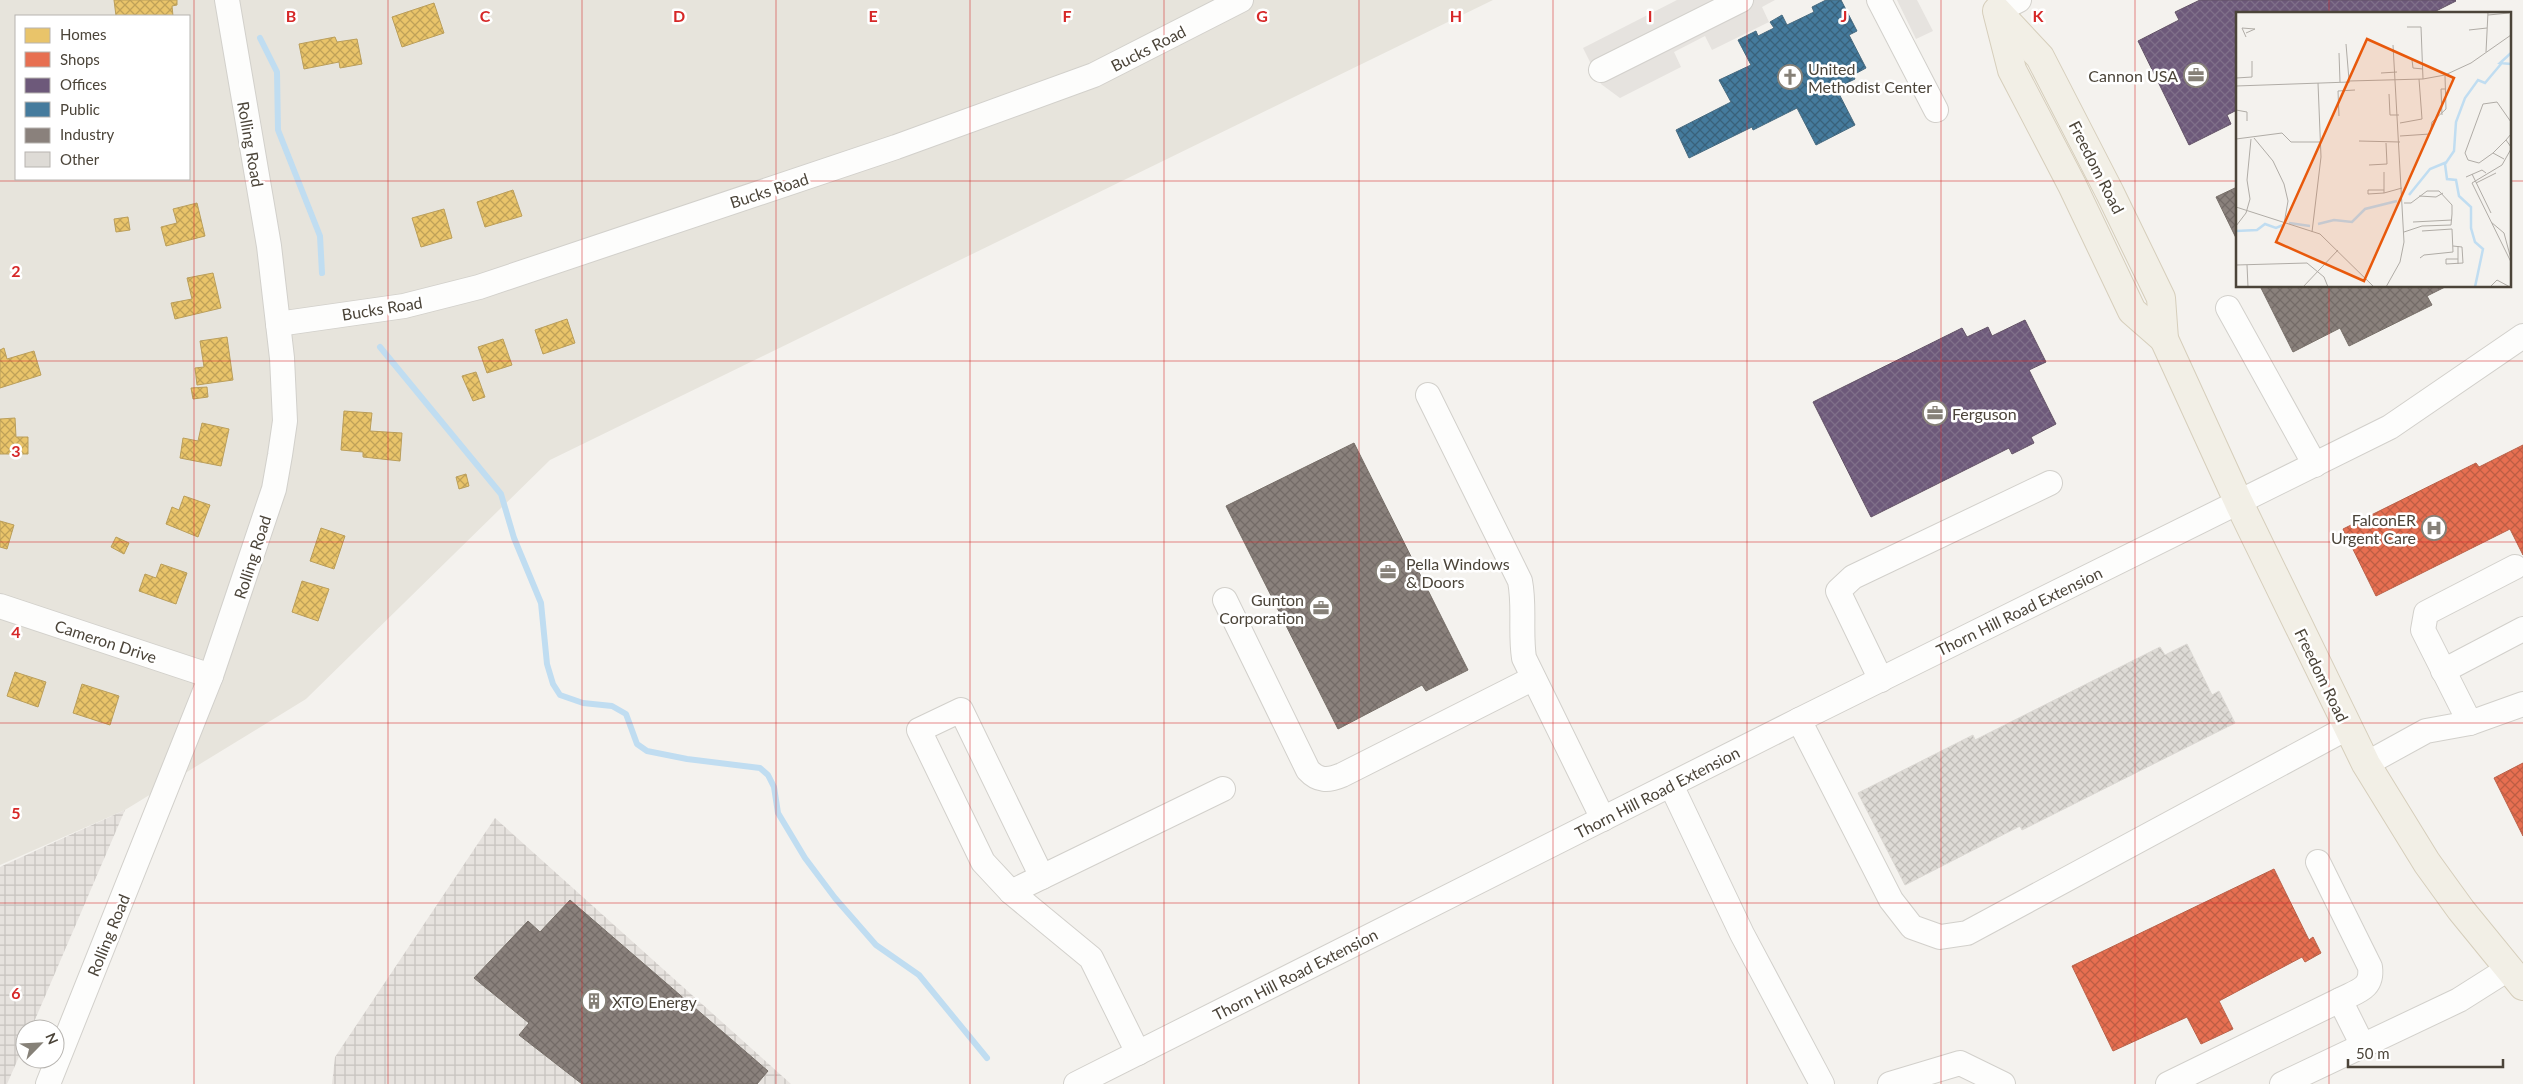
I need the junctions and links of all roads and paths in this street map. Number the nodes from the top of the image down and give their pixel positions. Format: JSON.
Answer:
{"nodes":[{"id":1,"x":227,"y":0,"type":"edge"},
{"id":2,"x":1241,"y":0,"type":"edge"},
{"id":3,"x":1741,"y":0,"type":"edge"},
{"id":4,"x":1879,"y":0,"type":"edge"},
{"id":5,"x":2002,"y":4,"type":"edge"},
{"id":6,"x":1601,"y":70,"type":"dead end"},
{"id":7,"x":1936,"y":110,"type":"dead end"},
{"id":8,"x":2228,"y":308,"type":"dead end"},
{"id":9,"x":278,"y":324,"type":"junction"},
{"id":10,"x":2523,"y":336,"type":"edge"},
{"id":11,"x":1428,"y":395,"type":"dead end"},
{"id":12,"x":2315,"y":466,"type":"junction"},
{"id":13,"x":2050,"y":482,"type":"dead end"},
{"id":14,"x":2239,"y":503,"type":"junction"},
{"id":15,"x":2515,"y":567,"type":"dead end"},
{"id":16,"x":1224,"y":600,"type":"dead end"},
{"id":17,"x":0,"y":606,"type":"edge"},
{"id":18,"x":2523,"y":630,"type":"edge"},
{"id":19,"x":2444,"y":671,"type":"junction"},
{"id":20,"x":211,"y":676,"type":"junction"},
{"id":21,"x":1532,"y":679,"type":"junction"},
{"id":22,"x":1881,"y":680,"type":"junction"},
{"id":23,"x":2523,"y":704,"type":"edge"},
{"id":24,"x":1799,"y":720,"type":"junction"},
{"id":25,"x":2470,"y":723,"type":"junction"},
{"id":26,"x":2348,"y":728,"type":"junction"},
{"id":27,"x":2366,"y":764,"type":"junction"},
{"id":28,"x":1671,"y":785,"type":"junction"},
{"id":29,"x":1222,"y":788,"type":"dead end"},
{"id":30,"x":1603,"y":819,"type":"junction"},
{"id":31,"x":2318,"y":862,"type":"dead end"},
{"id":32,"x":1042,"y":877,"type":"junction"},
{"id":33,"x":1012,"y":892,"type":"junction"},
{"id":34,"x":2515,"y":977,"type":"edge"},
{"id":35,"x":2340,"y":1000,"type":"junction"},
{"id":36,"x":2363,"y":1046,"type":"junction"},
{"id":37,"x":1138,"y":1053,"type":"junction"},
{"id":38,"x":48,"y":1084,"type":"edge"},
{"id":39,"x":1076,"y":1084,"type":"edge"},
{"id":40,"x":1822,"y":1084,"type":"edge"},
{"id":41,"x":1890,"y":1084,"type":"edge"},
{"id":42,"x":2004,"y":1084,"type":"edge"},
{"id":43,"x":2168,"y":1084,"type":"edge"},
{"id":44,"x":2282,"y":1084,"type":"edge"}],
"edges":[{"from":1,"to":9,"type":"street","name":"Rolling Road"},
{"from":2,"to":9,"type":"street","name":"Bucks Road"},
{"from":3,"to":6,"type":"street"},
{"from":4,"to":7,"type":"street"},
{"from":5,"to":14,"type":"main road","name":"Freedom Road"},
{"from":8,"to":12,"type":"street"},
{"from":9,"to":20,"type":"street","name":"Rolling Road"},
{"from":10,"to":12,"type":"street","name":"Thorn Hill Road Extension"},
{"from":11,"to":21,"type":"street"},
{"from":12,"to":14,"type":"street","name":"Thorn Hill Road Extension"},
{"from":13,"to":22,"type":"street"},
{"from":14,"to":22,"type":"street","name":"Thorn Hill Road Extension"},
{"from":14,"to":26,"type":"main road","name":"Freedom Road"},
{"from":15,"to":19,"type":"street"},
{"from":16,"to":21,"type":"street"},
{"from":17,"to":20,"type":"street","name":"Cameron Drive"},
{"from":18,"to":19,"type":"street"},
{"from":19,"to":25,"type":"street"},
{"from":20,"to":38,"type":"street","name":"Rolling Road"},
{"from":21,"to":30,"type":"street"},
{"from":22,"to":24,"type":"street","name":"Thorn Hill Road Extension"},
{"from":23,"to":25,"type":"street"},
{"from":24,"to":26,"type":"street"},
{"from":24,"to":28,"type":"street","name":"Thorn Hill Road Extension"},
{"from":25,"to":27,"type":"street"},
{"from":26,"to":27,"type":"main road","name":"Freedom Road"},
{"from":27,"to":34,"type":"main road","name":"Freedom Road"},
{"from":28,"to":30,"type":"street","name":"Thorn Hill Road Extension"},
{"from":28,"to":40,"type":"street"},
{"from":29,"to":32,"type":"street"},
{"from":30,"to":37,"type":"street","name":"Thorn Hill Road Extension"},
{"from":31,"to":35,"type":"street"},
{"from":32,"to":33,"type":"street"},
{"from":32,"to":33,"type":"street"},
{"from":33,"to":37,"type":"street"},
{"from":34,"to":36,"type":"street"},
{"from":35,"to":36,"type":"street"},
{"from":35,"to":43,"type":"street"},
{"from":36,"to":44,"type":"street"},
{"from":37,"to":39,"type":"street","name":"Thorn Hill Road Extension"},
{"from":41,"to":42,"type":"street"}]}
